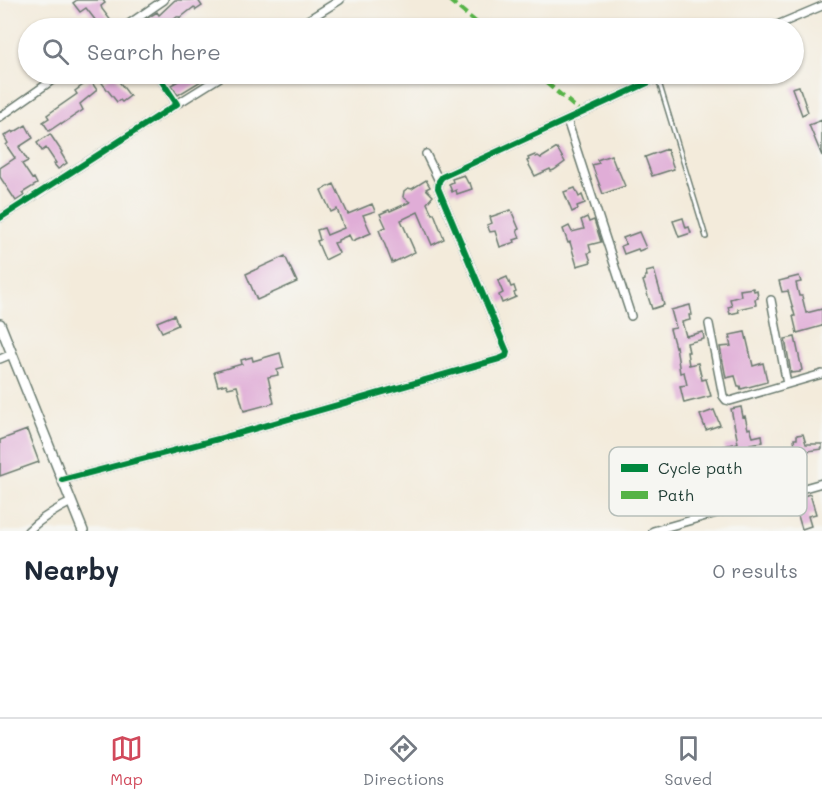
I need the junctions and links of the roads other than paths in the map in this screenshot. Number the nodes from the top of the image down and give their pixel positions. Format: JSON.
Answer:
{"nodes":[{"id":1,"x":164,"y":0,"type":"edge"},
{"id":2,"x":340,"y":0,"type":"edge"},
{"id":3,"x":154,"y":3,"type":"edge"},
{"id":4,"x":822,"y":6,"type":"edge"},
{"id":5,"x":137,"y":18,"type":"edge"},
{"id":6,"x":311,"y":18,"type":"edge"},
{"id":7,"x":794,"y":18,"type":"edge"},
{"id":8,"x":47,"y":84,"type":"edge"},
{"id":9,"x":164,"y":84,"type":"edge"},
{"id":10,"x":209,"y":84,"type":"edge"},
{"id":11,"x":645,"y":84,"type":"edge"},
{"id":12,"x":660,"y":84,"type":"edge"},
{"id":13,"x":177,"y":104,"type":"junction"},
{"id":14,"x":0,"y":117,"type":"edge"},
{"id":15,"x":567,"y":120,"type":"junction"},
{"id":16,"x":426,"y":154,"type":"dead end"},
{"id":17,"x":439,"y":181,"type":"junction"},
{"id":18,"x":0,"y":218,"type":"edge"},
{"id":19,"x":706,"y":237,"type":"dead end"},
{"id":20,"x":771,"y":300,"type":"dead end"},
{"id":21,"x":631,"y":316,"type":"dead end"},
{"id":22,"x":0,"y":324,"type":"edge"},
{"id":23,"x":709,"y":324,"type":"dead end"},
{"id":24,"x":12,"y":354,"type":"junction"},
{"id":25,"x":0,"y":359,"type":"edge"},
{"id":26,"x":822,"y":374,"type":"edge"},
{"id":27,"x":787,"y":384,"type":"junction"},
{"id":28,"x":62,"y":480,"type":"junction"},
{"id":29,"x":822,"y":483,"type":"edge"},
{"id":30,"x":807,"y":487,"type":"edge"},
{"id":31,"x":71,"y":502,"type":"junction"},
{"id":32,"x":706,"y":516,"type":"edge"},
{"id":33,"x":28,"y":531,"type":"edge"},
{"id":34,"x":83,"y":531,"type":"edge"},
{"id":35,"x":653,"y":531,"type":"edge"}],
"edges":[{"from":1,"to":3,"type":"street"},
{"from":2,"to":6,"type":"street"},
{"from":3,"to":5,"type":"street"},
{"from":4,"to":7,"type":"street"},
{"from":8,"to":14,"type":"street"},
{"from":9,"to":13,"type":"street"},
{"from":10,"to":13,"type":"street"},
{"from":11,"to":15,"type":"street"},
{"from":12,"to":19,"type":"lane"},
{"from":13,"to":18,"type":"street"},
{"from":15,"to":17,"type":"street"},
{"from":15,"to":21,"type":"street"},
{"from":16,"to":17,"type":"street"},
{"from":17,"to":28,"type":"street"},
{"from":20,"to":27,"type":"street"},
{"from":22,"to":24,"type":"street"},
{"from":23,"to":27,"type":"street"},
{"from":24,"to":25,"type":"street"},
{"from":24,"to":28,"type":"street"},
{"from":26,"to":27,"type":"street"},
{"from":28,"to":31,"type":"street"},
{"from":29,"to":30,"type":"street"},
{"from":31,"to":33,"type":"street"},
{"from":31,"to":34,"type":"street"},
{"from":32,"to":35,"type":"street"}]}
